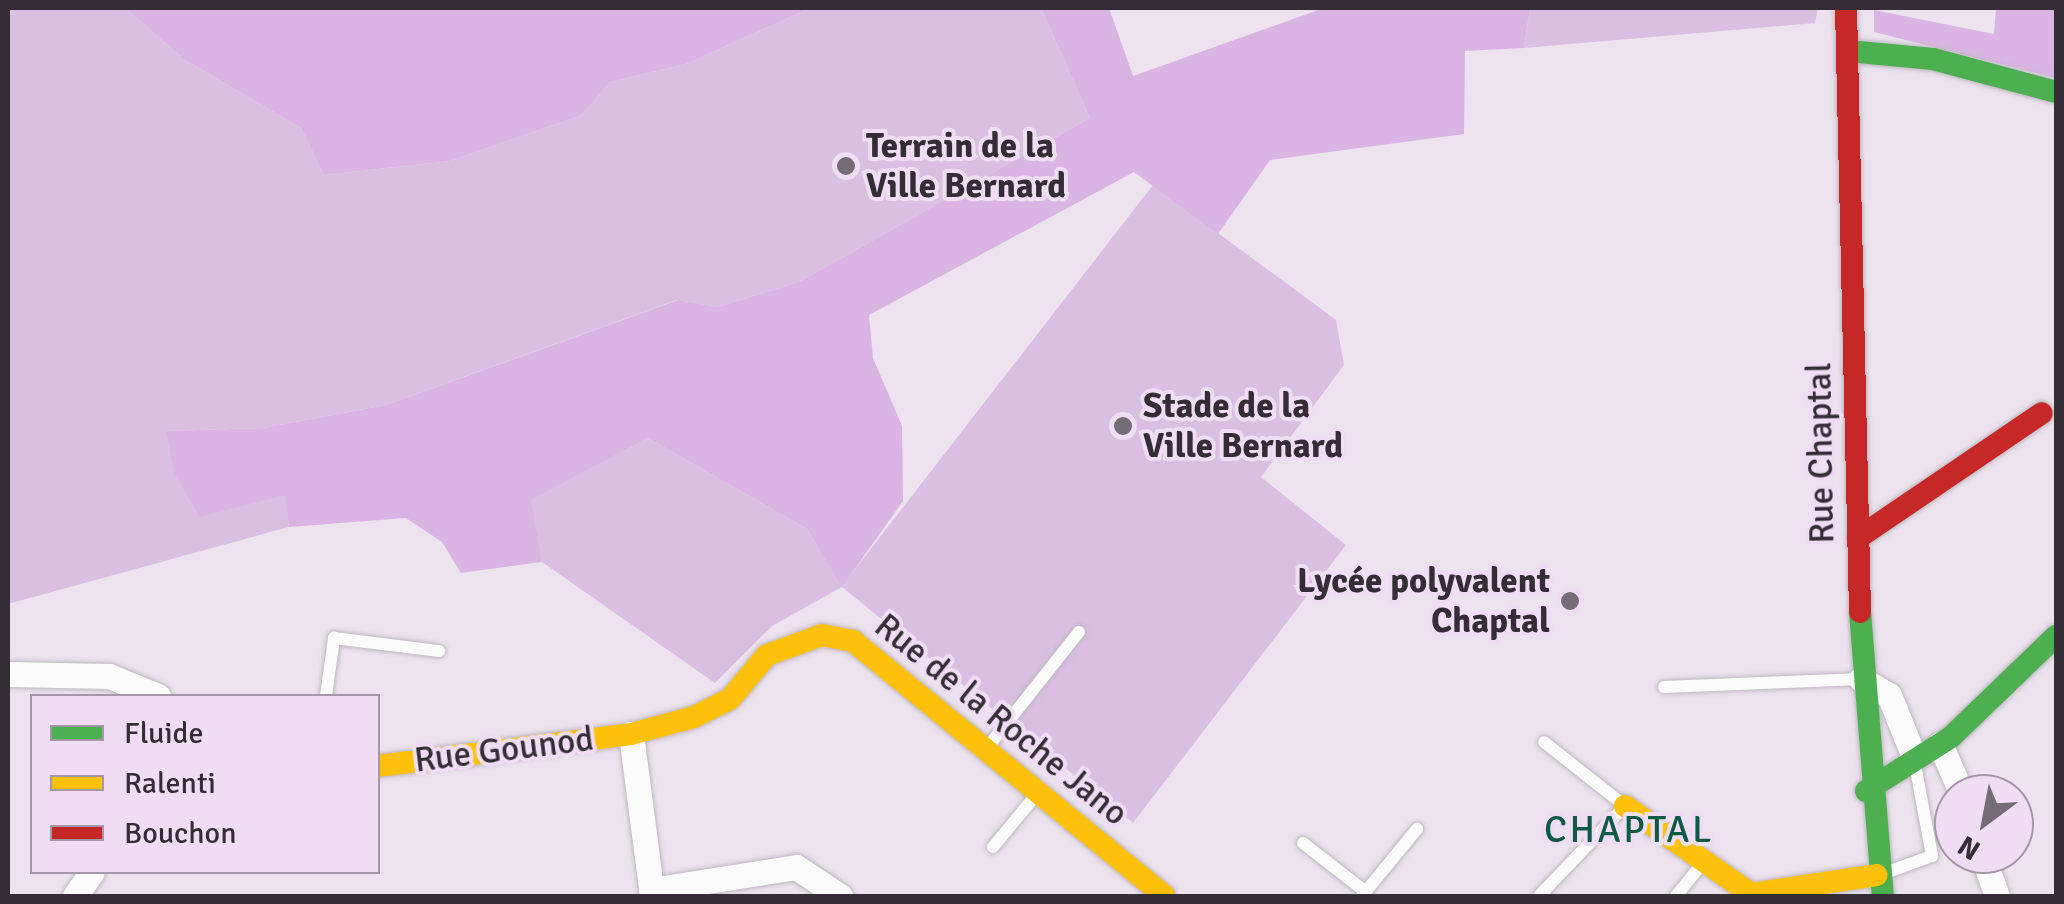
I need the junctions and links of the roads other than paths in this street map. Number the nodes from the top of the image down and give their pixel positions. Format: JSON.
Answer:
{"nodes":[{"id":1,"x":1846,"y":8,"type":"edge"},
{"id":2,"x":1848,"y":51,"type":"junction"},
{"id":3,"x":2056,"y":92,"type":"edge"},
{"id":4,"x":2042,"y":413,"type":"dead end"},
{"id":5,"x":1858,"y":538,"type":"junction"},
{"id":6,"x":1079,"y":632,"type":"dead end"},
{"id":7,"x":2056,"y":636,"type":"edge"},
{"id":8,"x":439,"y":651,"type":"dead end"},
{"id":9,"x":8,"y":674,"type":"edge"},
{"id":10,"x":1861,"y":679,"type":"junction"},
{"id":11,"x":1664,"y":687,"type":"dead end"},
{"id":12,"x":153,"y":694,"type":"edge"},
{"id":13,"x":326,"y":694,"type":"edge"},
{"id":14,"x":630,"y":734,"type":"junction"},
{"id":15,"x":1544,"y":742,"type":"dead end"},
{"id":16,"x":1940,"y":744,"type":"junction"},
{"id":17,"x":986,"y":750,"type":"junction"},
{"id":18,"x":1913,"y":754,"type":"junction"},
{"id":19,"x":380,"y":766,"type":"edge"},
{"id":20,"x":1953,"y":774,"type":"edge"},
{"id":21,"x":1866,"y":790,"type":"junction"},
{"id":22,"x":1038,"y":793,"type":"junction"},
{"id":23,"x":1624,"y":806,"type":"junction"},
{"id":24,"x":1417,"y":828,"type":"dead end"},
{"id":25,"x":1303,"y":843,"type":"dead end"},
{"id":26,"x":993,"y":848,"type":"dead end"},
{"id":27,"x":1700,"y":866,"type":"junction"},
{"id":28,"x":91,"y":874,"type":"edge"},
{"id":29,"x":1880,"y":886,"type":"edge"},
{"id":30,"x":1834,"y":890,"type":"edge"},
{"id":31,"x":652,"y":893,"type":"edge"},
{"id":32,"x":1364,"y":894,"type":"edge"},
{"id":33,"x":75,"y":896,"type":"edge"},
{"id":34,"x":840,"y":896,"type":"edge"},
{"id":35,"x":1164,"y":896,"type":"edge"},
{"id":36,"x":1540,"y":896,"type":"edge"},
{"id":37,"x":1676,"y":896,"type":"edge"}],
"edges":[{"from":1,"to":2,"type":"street","name":"Rue Chaptal"},
{"from":2,"to":3,"type":"street"},
{"from":2,"to":5,"type":"street","name":"Rue Chaptal"},
{"from":4,"to":5,"type":"street"},
{"from":5,"to":10,"type":"street","name":"Rue Chaptal"},
{"from":6,"to":17,"type":"lane"},
{"from":7,"to":16,"type":"street"},
{"from":8,"to":13,"type":"lane"},
{"from":9,"to":12,"type":"street"},
{"from":10,"to":11,"type":"lane"},
{"from":10,"to":18,"type":"street"},
{"from":10,"to":21,"type":"street","name":"Rue Chaptal"},
{"from":14,"to":17,"type":"street","name":"Rue de la Roche Jano"},
{"from":14,"to":19,"type":"street","name":"Rue Gounod"},
{"from":14,"to":31,"type":"street"},
{"from":15,"to":23,"type":"lane"},
{"from":16,"to":18,"type":"street"},
{"from":16,"to":20,"type":"street"},
{"from":17,"to":22,"type":"street","name":"Rue de la Roche Jano"},
{"from":18,"to":21,"type":"street"},
{"from":18,"to":29,"type":"lane"},
{"from":21,"to":29,"type":"street","name":"Rue Chaptal"},
{"from":22,"to":26,"type":"lane"},
{"from":22,"to":35,"type":"street","name":"Rue de la Roche Jano"},
{"from":23,"to":27,"type":"street"},
{"from":23,"to":36,"type":"lane"},
{"from":24,"to":32,"type":"lane"},
{"from":25,"to":32,"type":"lane"},
{"from":27,"to":30,"type":"street"},
{"from":27,"to":37,"type":"lane"},
{"from":28,"to":33,"type":"street"},
{"from":29,"to":30,"type":"street"},
{"from":31,"to":34,"type":"street"}]}
